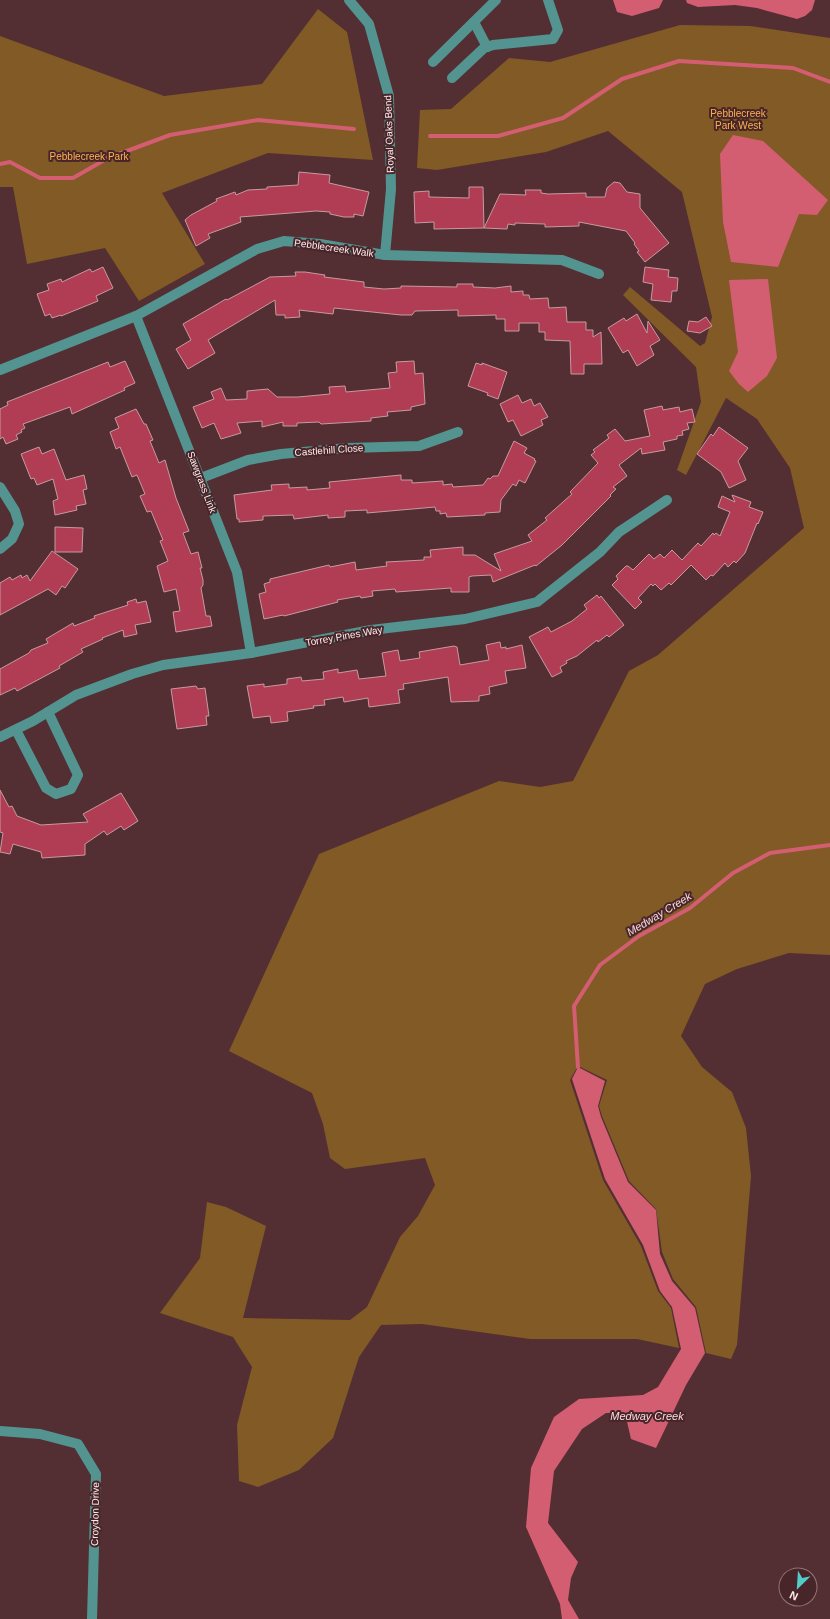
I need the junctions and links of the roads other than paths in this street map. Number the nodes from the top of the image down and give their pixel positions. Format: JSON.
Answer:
{"nodes":[{"id":1,"x":350,"y":0,"type":"edge"},
{"id":2,"x":496,"y":0,"type":"edge"},
{"id":3,"x":548,"y":0,"type":"edge"},
{"id":4,"x":474,"y":22,"type":"junction"},
{"id":5,"x":487,"y":47,"type":"junction"},
{"id":6,"x":433,"y":62,"type":"dead end"},
{"id":7,"x":452,"y":78,"type":"dead end"},
{"id":8,"x":385,"y":255,"type":"junction"},
{"id":9,"x":599,"y":274,"type":"dead end"},
{"id":10,"x":136,"y":316,"type":"junction"},
{"id":11,"x":0,"y":370,"type":"edge"},
{"id":12,"x":458,"y":432,"type":"dead end"},
{"id":13,"x":201,"y":478,"type":"junction"},
{"id":14,"x":0,"y":487,"type":"edge"},
{"id":15,"x":667,"y":500,"type":"dead end"},
{"id":16,"x":0,"y":549,"type":"edge"},
{"id":17,"x":251,"y":653,"type":"junction"},
{"id":18,"x":48,"y":712,"type":"junction"},
{"id":19,"x":16,"y":730,"type":"junction"},
{"id":20,"x":0,"y":737,"type":"edge"},
{"id":21,"x":0,"y":1431,"type":"edge"},
{"id":22,"x":92,"y":1619,"type":"edge"}],
"edges":[{"from":1,"to":8,"type":"street","name":"Royal Oaks Bend"},
{"from":2,"to":4,"type":"street"},
{"from":3,"to":5,"type":"street"},
{"from":4,"to":5,"type":"street"},
{"from":4,"to":6,"type":"street"},
{"from":5,"to":7,"type":"street"},
{"from":8,"to":9,"type":"street","name":"Pebblecreek Walk"},
{"from":8,"to":10,"type":"street","name":"Pebblecreek Walk"},
{"from":10,"to":11,"type":"street","name":"Pebblecreek Walk"},
{"from":10,"to":13,"type":"street","name":"Sawgrass Link"},
{"from":12,"to":13,"type":"street","name":"Castlehill Close"},
{"from":13,"to":17,"type":"street","name":"Sawgrass Link"},
{"from":14,"to":16,"type":"street"},
{"from":15,"to":17,"type":"street","name":"Torrey Pines Way"},
{"from":17,"to":18,"type":"street","name":"Torrey Pines Way"},
{"from":18,"to":19,"type":"street","name":"Torrey Pines Way"},
{"from":18,"to":19,"type":"street"},
{"from":19,"to":20,"type":"street","name":"Torrey Pines Way"},
{"from":21,"to":22,"type":"street","name":"Croydon Drive"}]}
